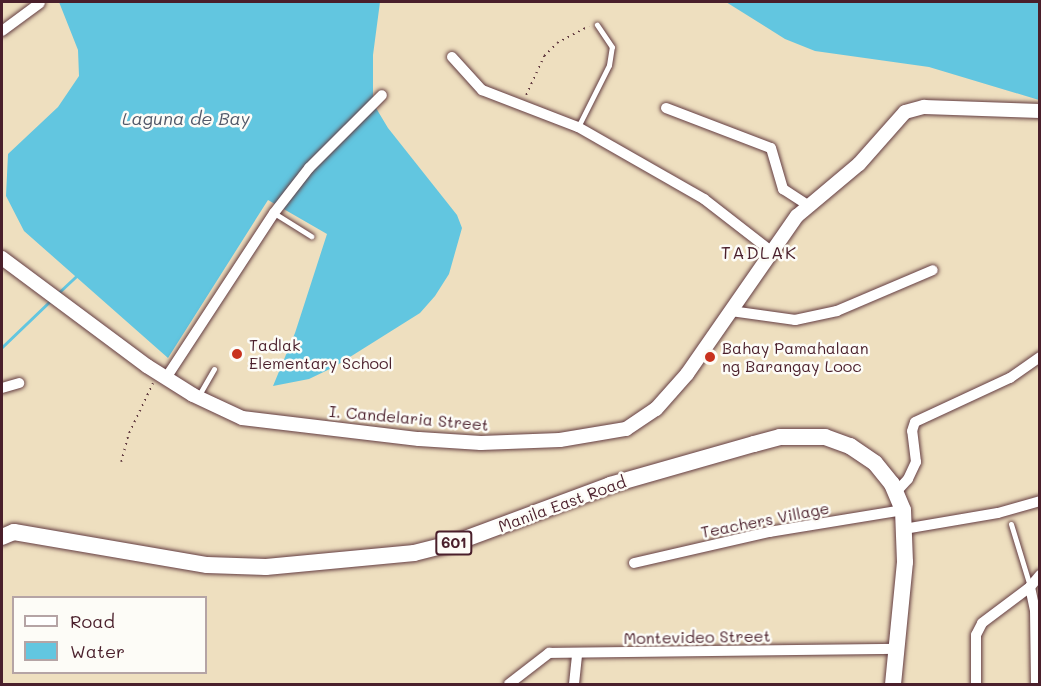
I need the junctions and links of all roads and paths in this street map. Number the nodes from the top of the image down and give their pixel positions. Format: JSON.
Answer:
{"nodes":[{"id":1,"x":40,"y":3,"type":"dead end"},
{"id":2,"x":597,"y":25,"type":"joint"},
{"id":3,"x":2,"y":31,"type":"edge"},
{"id":4,"x":452,"y":57,"type":"dead end"},
{"id":5,"x":382,"y":95,"type":"dead end"},
{"id":6,"x":524,"y":104,"type":"junction"},
{"id":7,"x":666,"y":108,"type":"dead end"},
{"id":8,"x":1040,"y":111,"type":"edge"},
{"id":9,"x":578,"y":128,"type":"junction"},
{"id":10,"x":809,"y":206,"type":"junction"},
{"id":11,"x":274,"y":213,"type":"junction"},
{"id":12,"x":311,"y":236,"type":"dead end"},
{"id":13,"x":771,"y":251,"type":"junction"},
{"id":14,"x":2,"y":258,"type":"edge"},
{"id":15,"x":933,"y":270,"type":"dead end"},
{"id":16,"x":731,"y":311,"type":"junction"},
{"id":17,"x":1040,"y":357,"type":"edge"},
{"id":18,"x":214,"y":369,"type":"dead end"},
{"id":19,"x":162,"y":375,"type":"junction"},
{"id":20,"x":19,"y":383,"type":"dead end"},
{"id":21,"x":2,"y":388,"type":"edge"},
{"id":22,"x":198,"y":397,"type":"junction"},
{"id":23,"x":121,"y":462,"type":"dead end"},
{"id":24,"x":896,"y":493,"type":"junction"},
{"id":25,"x":1040,"y":501,"type":"edge"},
{"id":26,"x":903,"y":510,"type":"junction"},
{"id":27,"x":1011,"y":524,"type":"dead end"},
{"id":28,"x":904,"y":528,"type":"junction"},
{"id":29,"x":8,"y":534,"type":"edge"},
{"id":30,"x":634,"y":563,"type":"dead end"},
{"id":31,"x":1040,"y":575,"type":"edge"},
{"id":32,"x":1030,"y":587,"type":"junction"},
{"id":33,"x":897,"y":649,"type":"junction"},
{"id":34,"x":577,"y":653,"type":"junction"},
{"id":35,"x":509,"y":684,"type":"edge"},
{"id":36,"x":574,"y":684,"type":"edge"},
{"id":37,"x":893,"y":684,"type":"edge"},
{"id":38,"x":976,"y":684,"type":"edge"},
{"id":39,"x":1036,"y":684,"type":"edge"}],
"edges":[{"from":1,"to":3,"type":"street"},
{"from":2,"to":6,"type":"path"},
{"from":2,"to":9,"type":"lane"},
{"from":4,"to":6,"type":"street"},
{"from":5,"to":11,"type":"street"},
{"from":6,"to":9,"type":"street"},
{"from":7,"to":10,"type":"street"},
{"from":8,"to":10,"type":"street","name":"I. Candelaria Street"},
{"from":9,"to":13,"type":"street"},
{"from":10,"to":13,"type":"street","name":"I. Candelaria Street"},
{"from":11,"to":12,"type":"lane"},
{"from":11,"to":19,"type":"street"},
{"from":13,"to":16,"type":"street","name":"I. Candelaria Street"},
{"from":14,"to":19,"type":"street","name":"I. Candelaria Street"},
{"from":15,"to":16,"type":"street"},
{"from":16,"to":22,"type":"street","name":"I. Candelaria Street"},
{"from":17,"to":24,"type":"street"},
{"from":18,"to":22,"type":"lane"},
{"from":19,"to":22,"type":"street","name":"I. Candelaria Street"},
{"from":19,"to":23,"type":"path"},
{"from":20,"to":21,"type":"street"},
{"from":24,"to":26,"type":"main road","name":"Manila East Road","number":"601"},
{"from":24,"to":29,"type":"main road","name":"Manila East Road","number":"601"},
{"from":25,"to":28,"type":"street"},
{"from":26,"to":28,"type":"main road","name":"Manila East Road","number":"601"},
{"from":26,"to":30,"type":"street","name":"Teachers Village"},
{"from":27,"to":32,"type":"lane"},
{"from":28,"to":33,"type":"main road","name":"Manila East Road","number":"601"},
{"from":31,"to":32,"type":"street"},
{"from":32,"to":38,"type":"street"},
{"from":32,"to":39,"type":"street"},
{"from":33,"to":34,"type":"street","name":"Montevideo Street"},
{"from":33,"to":37,"type":"main road","name":"Manila East Road","number":"601"},
{"from":34,"to":35,"type":"street","name":"Montevideo Street"},
{"from":34,"to":36,"type":"street"}]}
